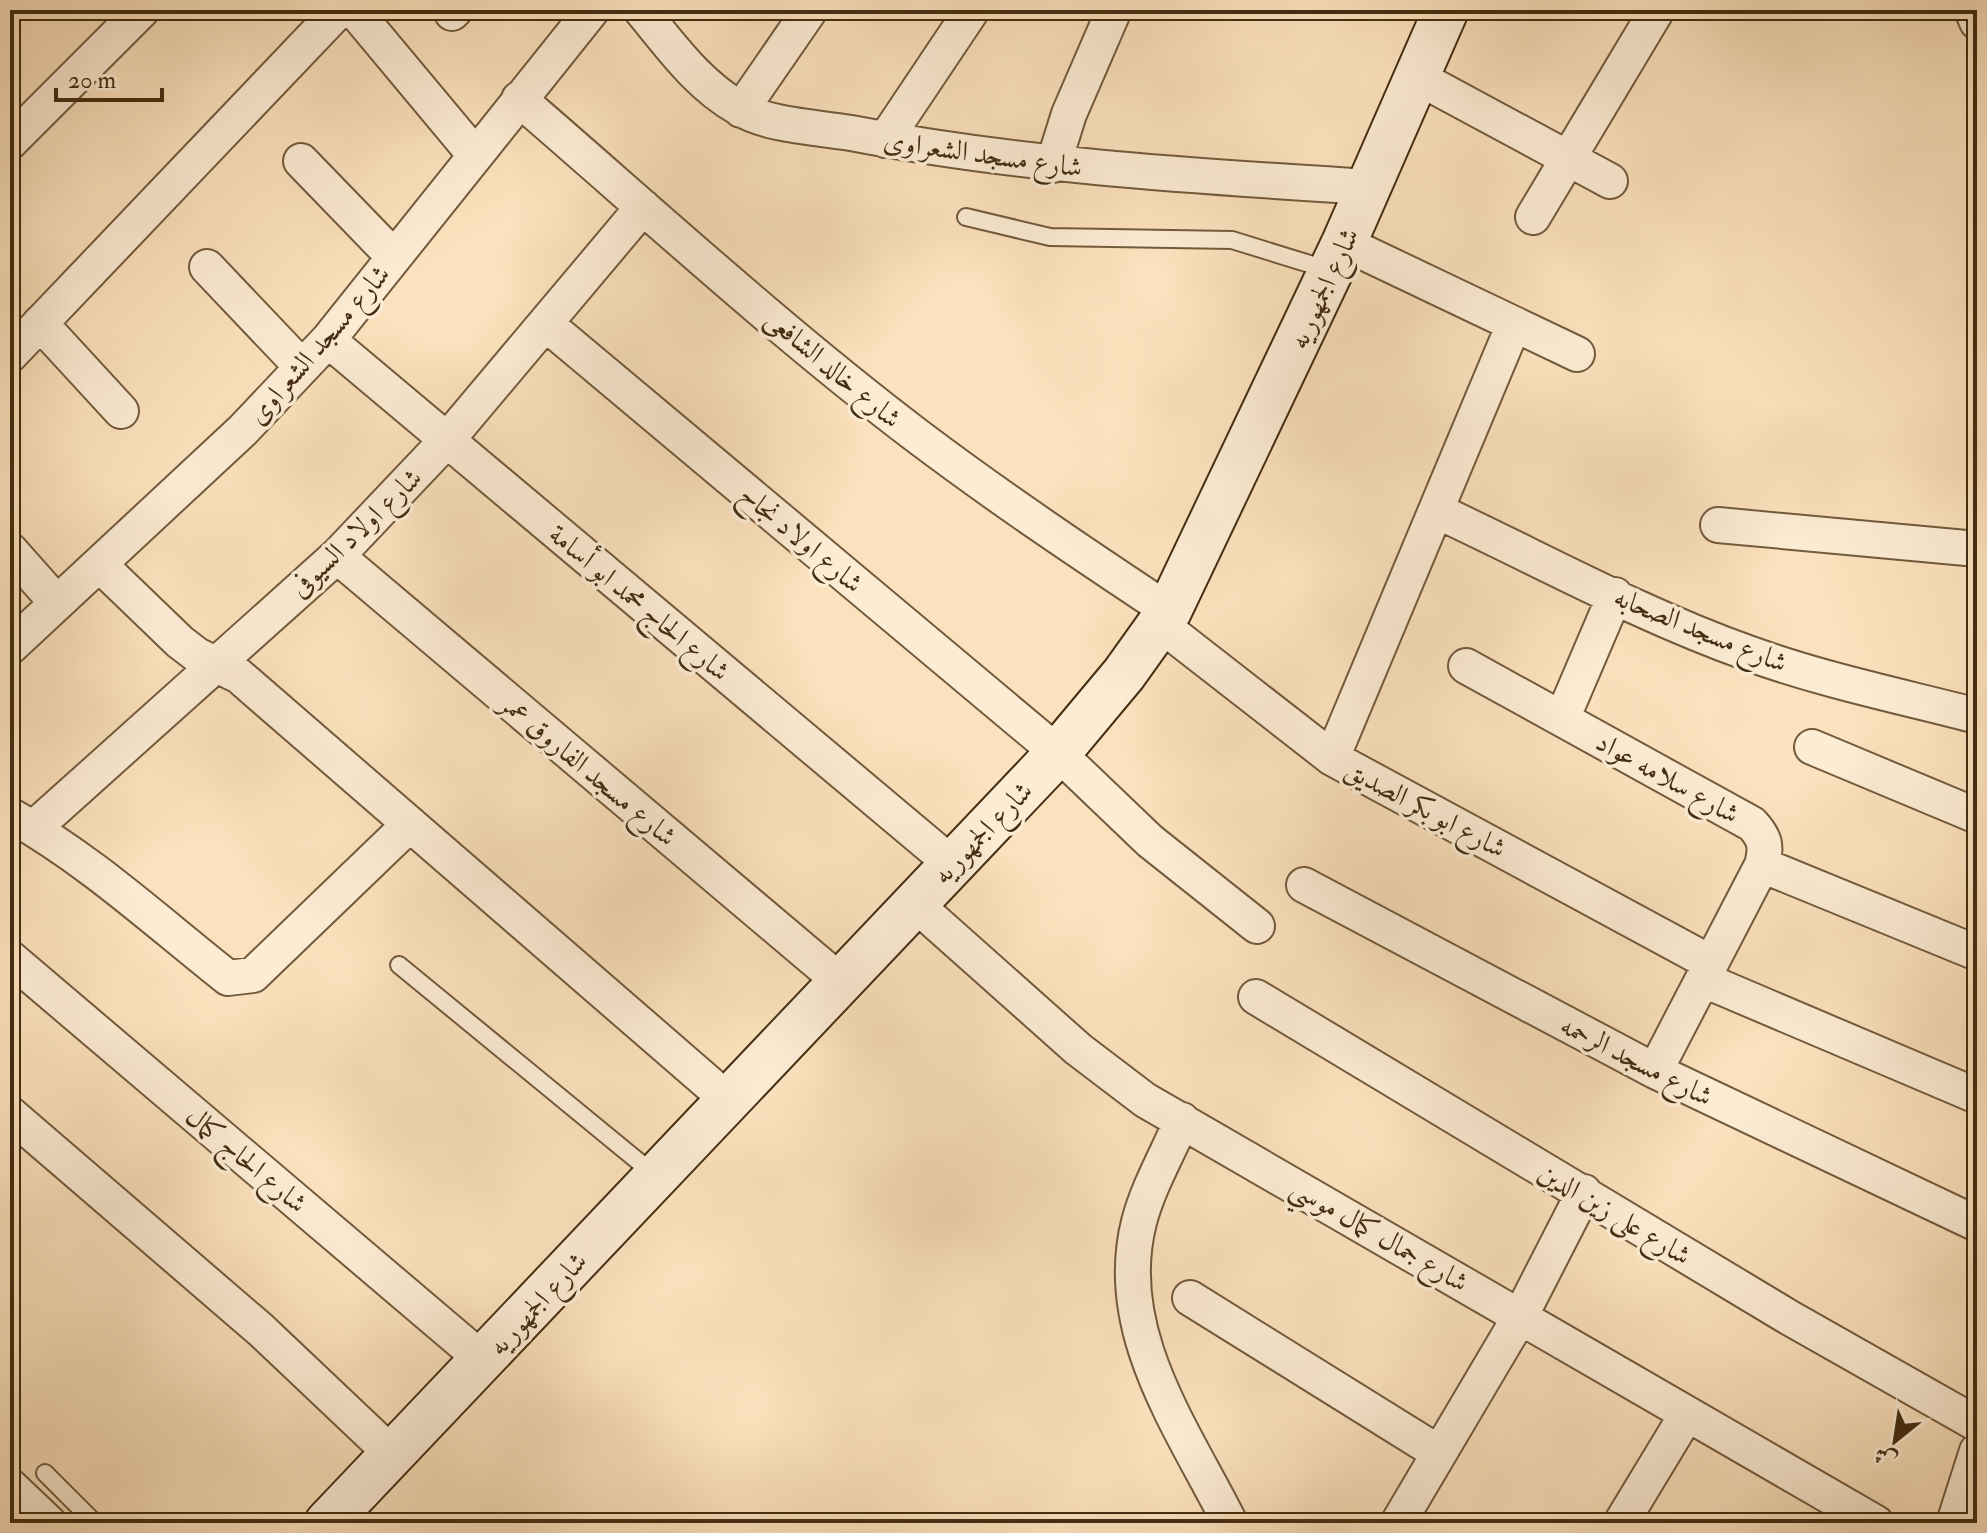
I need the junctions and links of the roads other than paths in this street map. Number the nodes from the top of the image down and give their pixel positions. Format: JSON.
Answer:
{"nodes":[{"id":1,"x":142,"y":10,"type":"edge"},
{"id":2,"x":339,"y":10,"type":"edge"},
{"id":3,"x":354,"y":10,"type":"edge"},
{"id":4,"x":592,"y":10,"type":"edge"},
{"id":5,"x":641,"y":10,"type":"edge"},
{"id":6,"x":810,"y":10,"type":"edge"},
{"id":7,"x":972,"y":10,"type":"edge"},
{"id":8,"x":1114,"y":10,"type":"edge"},
{"id":9,"x":1446,"y":10,"type":"edge"},
{"id":10,"x":1657,"y":10,"type":"edge"},
{"id":11,"x":1972,"y":10,"type":"edge"},
{"id":12,"x":1977,"y":22,"type":"edge"},
{"id":13,"x":1417,"y":77,"type":"junction"},
{"id":14,"x":519,"y":99,"type":"junction"},
{"id":15,"x":741,"y":110,"type":"junction"},
{"id":16,"x":885,"y":140,"type":"junction"},
{"id":17,"x":10,"y":142,"type":"edge"},
{"id":18,"x":475,"y":155,"type":"junction"},
{"id":19,"x":1568,"y":158,"type":"junction"},
{"id":20,"x":301,"y":161,"type":"dead end"},
{"id":21,"x":1053,"y":165,"type":"junction"},
{"id":22,"x":1610,"y":181,"type":"dead end"},
{"id":23,"x":1369,"y":187,"type":"junction"},
{"id":24,"x":643,"y":207,"type":"junction"},
{"id":25,"x":966,"y":217,"type":"dead end"},
{"id":26,"x":1533,"y":217,"type":"dead end"},
{"id":27,"x":394,"y":257,"type":"junction"},
{"id":28,"x":1338,"y":257,"type":"junction"},
{"id":29,"x":207,"y":267,"type":"dead end"},
{"id":30,"x":40,"y":323,"type":"junction"},
{"id":31,"x":546,"y":324,"type":"junction"},
{"id":32,"x":1514,"y":324,"type":"junction"},
{"id":33,"x":328,"y":340,"type":"junction"},
{"id":34,"x":11,"y":353,"type":"edge"},
{"id":35,"x":1577,"y":354,"type":"dead end"},
{"id":36,"x":302,"y":367,"type":"junction"},
{"id":37,"x":121,"y":411,"type":"dead end"},
{"id":38,"x":447,"y":440,"type":"junction"},
{"id":39,"x":1437,"y":511,"type":"junction"},
{"id":40,"x":1718,"y":525,"type":"dead end"},
{"id":41,"x":1977,"y":549,"type":"edge"},
{"id":42,"x":10,"y":550,"type":"edge"},
{"id":43,"x":337,"y":556,"type":"junction"},
{"id":44,"x":99,"y":564,"type":"junction"},
{"id":45,"x":1615,"y":595,"type":"junction"},
{"id":46,"x":57,"y":603,"type":"junction"},
{"id":47,"x":1164,"y":618,"type":"junction"},
{"id":48,"x":10,"y":647,"type":"edge"},
{"id":49,"x":215,"y":662,"type":"junction"},
{"id":50,"x":1466,"y":666,"type":"dead end"},
{"id":51,"x":1977,"y":716,"type":"edge"},
{"id":52,"x":1562,"y":719,"type":"junction"},
{"id":53,"x":1812,"y":747,"type":"dead end"},
{"id":54,"x":1058,"y":753,"type":"junction"},
{"id":55,"x":1332,"y":758,"type":"junction"},
{"id":56,"x":1977,"y":816,"type":"edge"},
{"id":57,"x":22,"y":821,"type":"edge"},
{"id":58,"x":410,"y":824,"type":"junction"},
{"id":59,"x":952,"y":864,"type":"junction"},
{"id":60,"x":1762,"y":865,"type":"junction"},
{"id":61,"x":1304,"y":885,"type":"dead end"},
{"id":62,"x":914,"y":903,"type":"junction"},
{"id":63,"x":1257,"y":926,"type":"dead end"},
{"id":64,"x":1977,"y":953,"type":"edge"},
{"id":65,"x":10,"y":958,"type":"edge"},
{"id":66,"x":399,"y":965,"type":"dead end"},
{"id":67,"x":1708,"y":971,"type":"junction"},
{"id":68,"x":841,"y":982,"type":"junction"},
{"id":69,"x":1256,"y":997,"type":"dead end"},
{"id":70,"x":1655,"y":1071,"type":"junction"},
{"id":71,"x":1977,"y":1096,"type":"edge"},
{"id":72,"x":728,"y":1100,"type":"junction"},
{"id":73,"x":10,"y":1114,"type":"edge"},
{"id":74,"x":1182,"y":1120,"type":"junction"},
{"id":75,"x":657,"y":1176,"type":"junction"},
{"id":76,"x":1584,"y":1192,"type":"junction"},
{"id":77,"x":1977,"y":1224,"type":"edge"},
{"id":78,"x":1190,"y":1298,"type":"dead end"},
{"id":79,"x":1521,"y":1315,"type":"junction"},
{"id":80,"x":483,"y":1360,"type":"junction"},
{"id":81,"x":1687,"y":1414,"type":"junction"},
{"id":82,"x":1977,"y":1424,"type":"edge"},
{"id":83,"x":1977,"y":1451,"type":"edge"},
{"id":84,"x":1439,"y":1453,"type":"junction"},
{"id":85,"x":394,"y":1456,"type":"junction"},
{"id":86,"x":45,"y":1473,"type":"dead end"},
{"id":87,"x":10,"y":1486,"type":"edge"},
{"id":88,"x":49,"y":1523,"type":"edge"},
{"id":89,"x":95,"y":1523,"type":"edge"},
{"id":90,"x":327,"y":1523,"type":"edge"},
{"id":91,"x":1230,"y":1523,"type":"edge"},
{"id":92,"x":1398,"y":1523,"type":"edge"},
{"id":93,"x":1621,"y":1523,"type":"edge"},
{"id":94,"x":1876,"y":1523,"type":"edge"},
{"id":95,"x":1954,"y":1523,"type":"edge"}],
"edges":[{"from":1,"to":17,"type":"street"},
{"from":2,"to":30,"type":"street"},
{"from":3,"to":18,"type":"street"},
{"from":4,"to":14,"type":"street","name":"شارع مسجد الشعراوى"},
{"from":5,"to":15,"type":"street","name":"شارع مسجد الشعراوى"},
{"from":6,"to":15,"type":"street"},
{"from":7,"to":16,"type":"street"},
{"from":8,"to":21,"type":"street"},
{"from":9,"to":13,"type":"main road","name":"شارع الجمهوريه"},
{"from":10,"to":19,"type":"street"},
{"from":11,"to":12,"type":"street"},
{"from":13,"to":19,"type":"street"},
{"from":13,"to":23,"type":"main road","name":"شارع الجمهوريه"},
{"from":14,"to":18,"type":"street","name":"شارع مسجد الشعراوى"},
{"from":14,"to":24,"type":"street","name":"شارع خالد الشافعى"},
{"from":15,"to":16,"type":"street","name":"شارع مسجد الشعراوى"},
{"from":16,"to":21,"type":"street","name":"شارع مسجد الشعراوى"},
{"from":18,"to":27,"type":"street","name":"شارع مسجد الشعراوى"},
{"from":19,"to":22,"type":"street"},
{"from":19,"to":26,"type":"street"},
{"from":20,"to":27,"type":"street"},
{"from":21,"to":23,"type":"street","name":"شارع مسجد الشعراوى"},
{"from":23,"to":28,"type":"main road","name":"شارع الجمهوريه"},
{"from":24,"to":31,"type":"street","name":"شارع اولاد السيوفى"},
{"from":24,"to":47,"type":"street","name":"شارع خالد الشافعى"},
{"from":25,"to":28,"type":"lane"},
{"from":27,"to":33,"type":"street","name":"شارع مسجد الشعراوى"},
{"from":28,"to":32,"type":"street"},
{"from":28,"to":47,"type":"main road","name":"شارع الجمهوريه"},
{"from":29,"to":36,"type":"street"},
{"from":30,"to":34,"type":"street"},
{"from":30,"to":37,"type":"street"},
{"from":31,"to":38,"type":"street","name":"شارع اولاد السيوفى"},
{"from":31,"to":54,"type":"street","name":"شارع اولاد نجاح"},
{"from":32,"to":35,"type":"street"},
{"from":32,"to":39,"type":"street"},
{"from":33,"to":36,"type":"street","name":"شارع مسجد الشعراوى"},
{"from":33,"to":38,"type":"street","name":"شارع الحاج محمد ابو أسامة"},
{"from":36,"to":44,"type":"street","name":"شارع مسجد الشعراوى"},
{"from":38,"to":43,"type":"street","name":"شارع اولاد السيوفى"},
{"from":38,"to":59,"type":"street","name":"شارع الحاج محمد ابو أسامة"},
{"from":39,"to":45,"type":"street","name":"شارع مسجد الصحابه"},
{"from":39,"to":55,"type":"street"},
{"from":40,"to":41,"type":"street"},
{"from":42,"to":46,"type":"street"},
{"from":43,"to":49,"type":"street","name":"شارع اولاد السيوفى"},
{"from":43,"to":68,"type":"street","name":"شارع مسجد الفاروق عمر"},
{"from":44,"to":46,"type":"street","name":"شارع مسجد الشعراوى"},
{"from":44,"to":49,"type":"street"},
{"from":45,"to":51,"type":"street","name":"شارع مسجد الصحابه"},
{"from":45,"to":52,"type":"street"},
{"from":46,"to":48,"type":"street","name":"شارع مسجد الشعراوى"},
{"from":47,"to":54,"type":"main road","name":"شارع الجمهوريه"},
{"from":47,"to":55,"type":"street","name":"شارع ابو بكر الصديق"},
{"from":49,"to":57,"type":"street","name":"شارع اولاد السيوفى"},
{"from":49,"to":58,"type":"street"},
{"from":50,"to":52,"type":"street","name":"شارع سلامه عواد"},
{"from":52,"to":60,"type":"street","name":"شارع سلامه عواد"},
{"from":53,"to":56,"type":"street"},
{"from":54,"to":59,"type":"main road","name":"شارع الجمهوريه"},
{"from":54,"to":63,"type":"street","name":"شارع اولاد نجاح"},
{"from":55,"to":67,"type":"street","name":"شارع ابو بكر الصديق"},
{"from":57,"to":58,"type":"street"},
{"from":58,"to":72,"type":"street"},
{"from":59,"to":62,"type":"main road","name":"شارع الجمهوريه"},
{"from":60,"to":64,"type":"street"},
{"from":60,"to":67,"type":"street"},
{"from":61,"to":70,"type":"street","name":"شارع مسجد الرحمه"},
{"from":62,"to":68,"type":"main road","name":"شارع الجمهوريه"},
{"from":62,"to":74,"type":"street","name":"شارع جمال كمال موسي"},
{"from":65,"to":80,"type":"street","name":"شارع الحاج كمال"},
{"from":66,"to":75,"type":"lane"},
{"from":67,"to":70,"type":"street"},
{"from":67,"to":71,"type":"street","name":"شارع ابو بكر الصديق"},
{"from":68,"to":72,"type":"main road","name":"شارع الجمهوريه"},
{"from":69,"to":76,"type":"street","name":"شارع على زين الدين"},
{"from":70,"to":77,"type":"street","name":"شارع مسجد الرحمه"},
{"from":72,"to":75,"type":"main road","name":"شارع الجمهوريه"},
{"from":73,"to":85,"type":"street"},
{"from":74,"to":79,"type":"street","name":"شارع جمال كمال موسي"},
{"from":74,"to":91,"type":"street"},
{"from":75,"to":80,"type":"main road","name":"شارع الجمهوريه"},
{"from":76,"to":79,"type":"street"},
{"from":76,"to":82,"type":"street","name":"شارع على زين الدين"},
{"from":78,"to":84,"type":"street"},
{"from":79,"to":81,"type":"street","name":"شارع جمال كمال موسي"},
{"from":79,"to":84,"type":"street"},
{"from":80,"to":85,"type":"main road","name":"شارع الجمهوريه"},
{"from":81,"to":93,"type":"street"},
{"from":81,"to":94,"type":"street","name":"شارع جمال كمال موسي"},
{"from":83,"to":95,"type":"street"},
{"from":84,"to":92,"type":"street"},
{"from":85,"to":90,"type":"main road","name":"شارع الجمهوريه"},
{"from":86,"to":89,"type":"lane"},
{"from":87,"to":88,"type":"street"}]}
